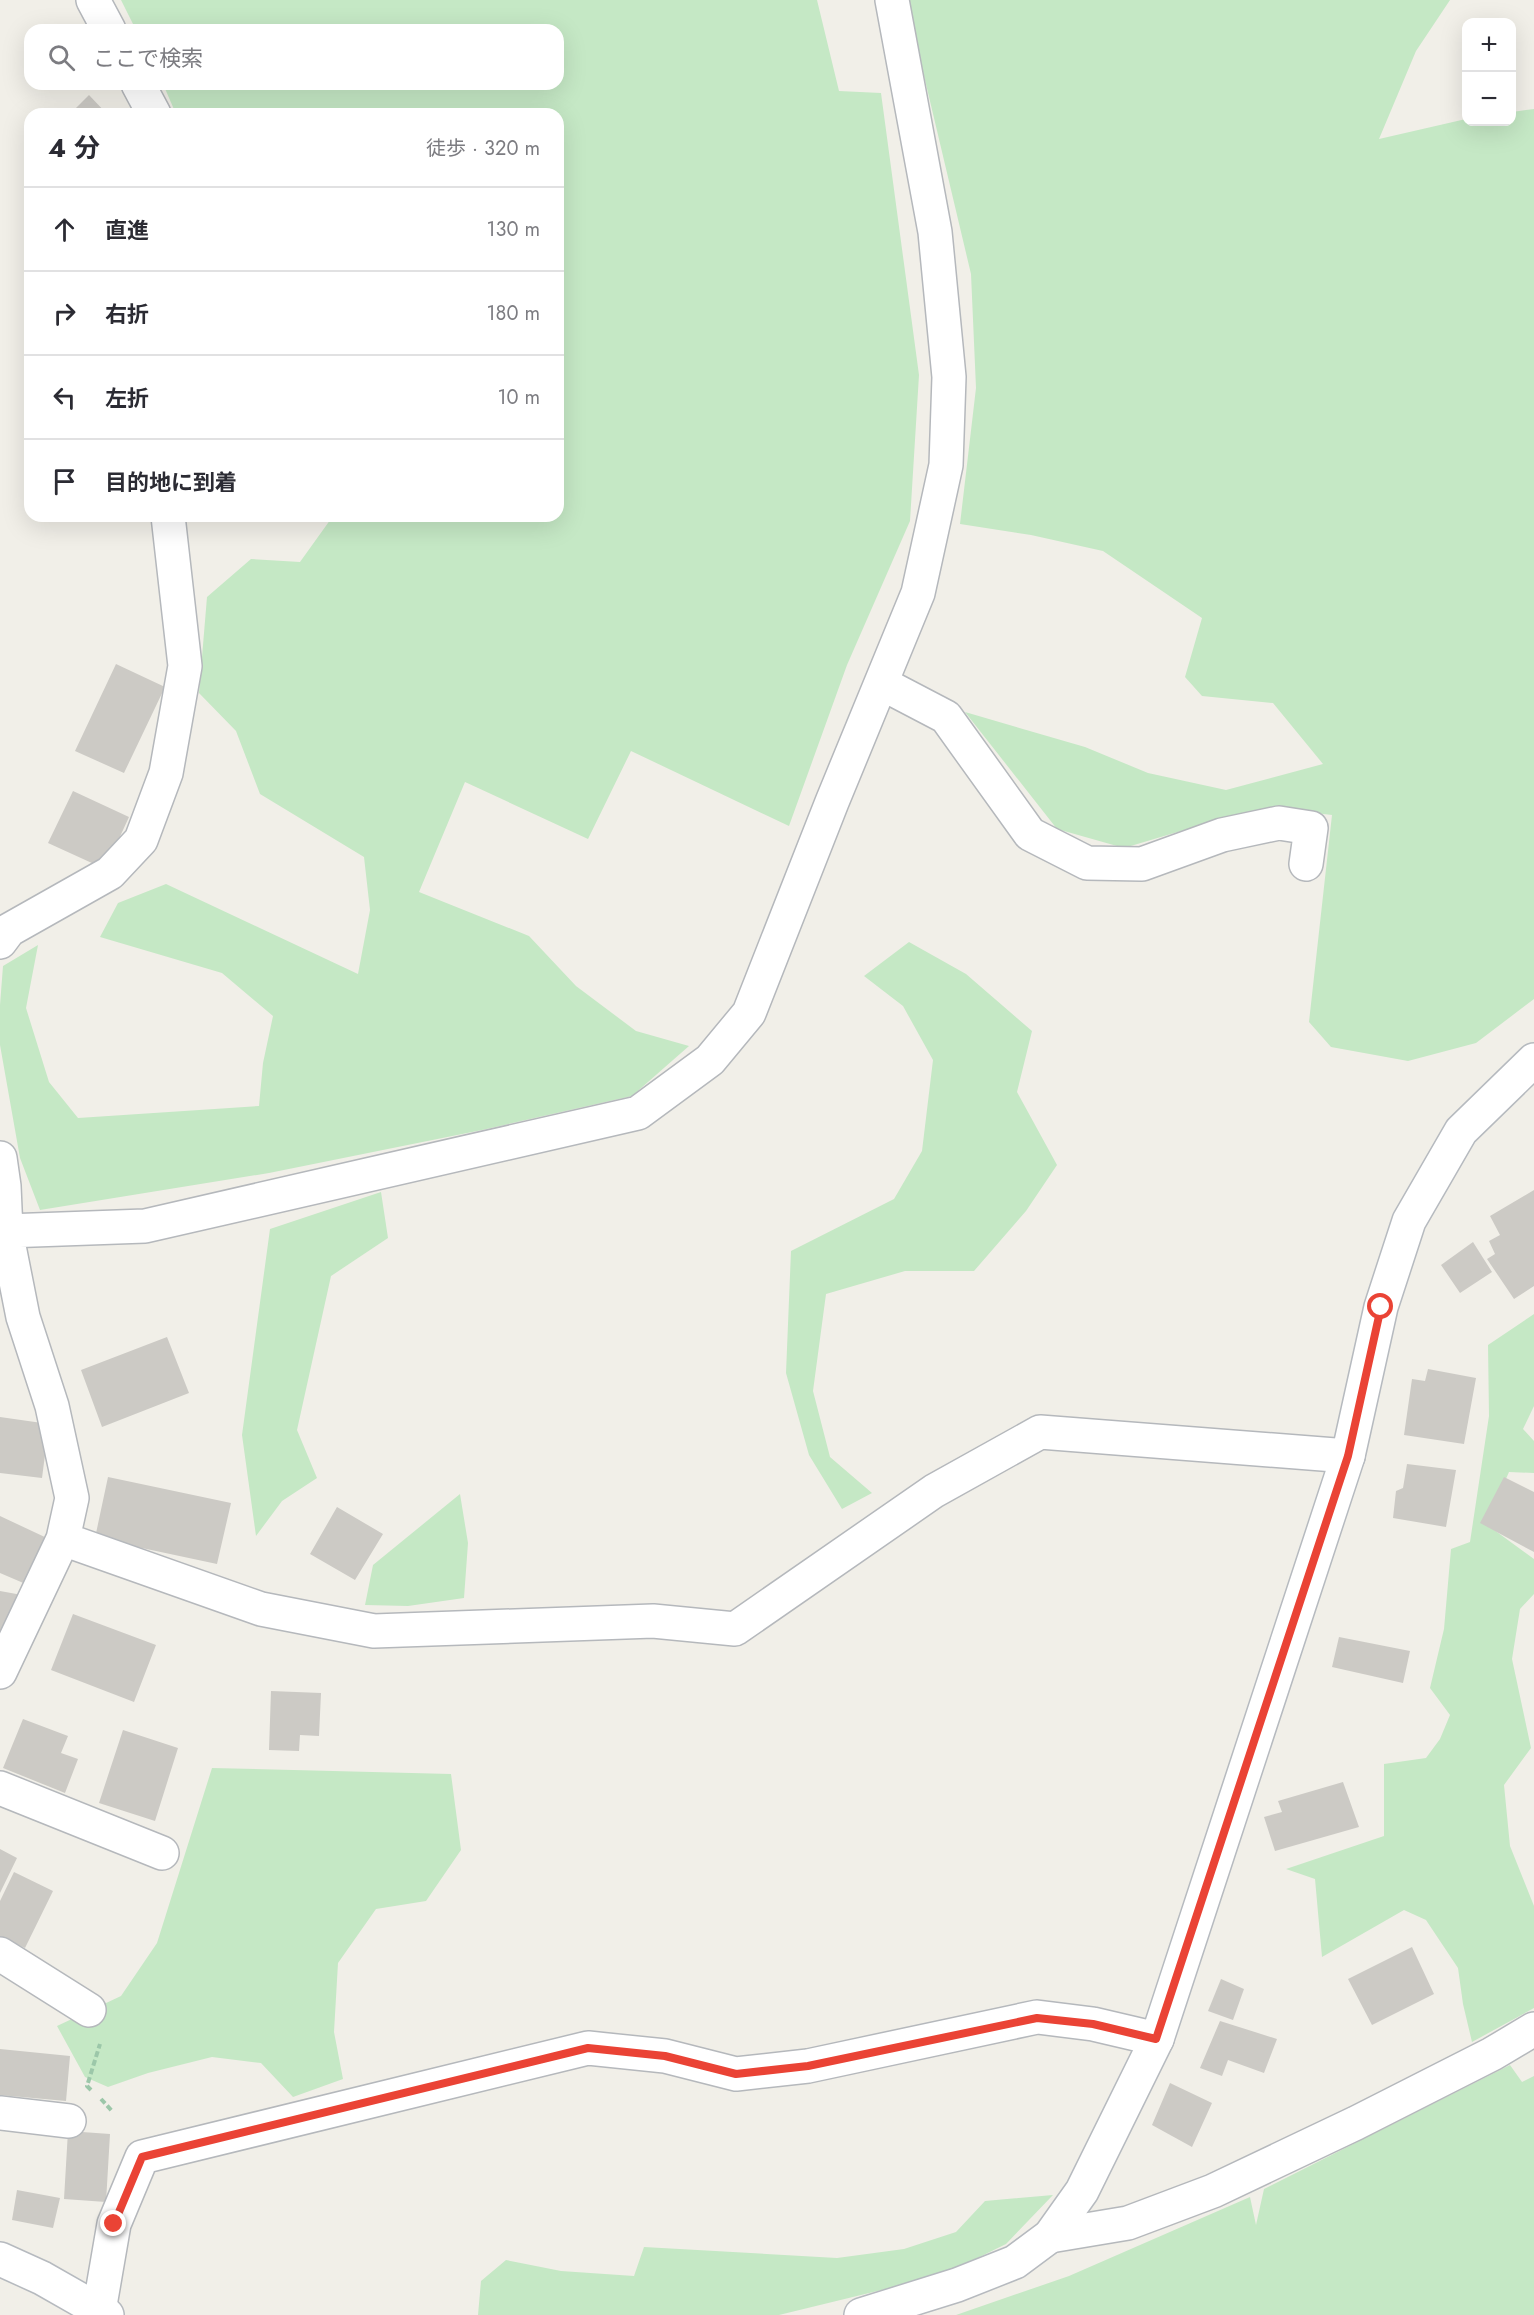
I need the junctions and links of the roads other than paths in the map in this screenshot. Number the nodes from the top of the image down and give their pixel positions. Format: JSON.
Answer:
{"nodes":[{"id":1,"x":93,"y":0,"type":"edge"},
{"id":2,"x":892,"y":0,"type":"edge"},
{"id":3,"x":106,"y":24,"type":"edge"},
{"id":4,"x":141,"y":90,"type":"edge"},
{"id":5,"x":151,"y":108,"type":"edge"},
{"id":6,"x":169,"y":522,"type":"edge"},
{"id":7,"x":881,"y":683,"type":"junction"},
{"id":8,"x":1306,"y":864,"type":"dead end"},
{"id":9,"x":0,"y":942,"type":"edge"},
{"id":10,"x":1534,"y":1060,"type":"edge"},
{"id":11,"x":1,"y":1177,"type":"edge"},
{"id":12,"x":6,"y":1231,"type":"junction"},
{"id":13,"x":12,"y":1319,"type":"edge"},
{"id":14,"x":1348,"y":1456,"type":"junction"},
{"id":15,"x":63,"y":1539,"type":"junction"},
{"id":16,"x":0,"y":1672,"type":"edge"},
{"id":17,"x":0,"y":1788,"type":"edge"},
{"id":18,"x":162,"y":1853,"type":"dead end"},
{"id":19,"x":0,"y":1954,"type":"edge"},
{"id":20,"x":89,"y":2010,"type":"dead end"},
{"id":21,"x":1534,"y":2029,"type":"edge"},
{"id":22,"x":1156,"y":2039,"type":"junction"},
{"id":23,"x":0,"y":2113,"type":"edge"},
{"id":24,"x":69,"y":2121,"type":"dead end"},
{"id":25,"x":1050,"y":2236,"type":"junction"},
{"id":26,"x":0,"y":2259,"type":"edge"},
{"id":27,"x":100,"y":2314,"type":"edge"},
{"id":28,"x":861,"y":2315,"type":"edge"}],
"edges":[{"from":1,"to":3,"type":"street"},
{"from":2,"to":7,"type":"street"},
{"from":4,"to":5,"type":"street"},
{"from":6,"to":9,"type":"street"},
{"from":7,"to":8,"type":"street"},
{"from":7,"to":12,"type":"street"},
{"from":10,"to":14,"type":"street"},
{"from":11,"to":12,"type":"street"},
{"from":12,"to":13,"type":"street"},
{"from":13,"to":15,"type":"street"},
{"from":14,"to":15,"type":"street"},
{"from":14,"to":22,"type":"street"},
{"from":15,"to":16,"type":"street"},
{"from":17,"to":18,"type":"street"},
{"from":19,"to":20,"type":"street"},
{"from":21,"to":25,"type":"street"},
{"from":22,"to":25,"type":"street"},
{"from":22,"to":27,"type":"street"},
{"from":23,"to":24,"type":"street"},
{"from":25,"to":28,"type":"street"},
{"from":26,"to":27,"type":"street"}]}
